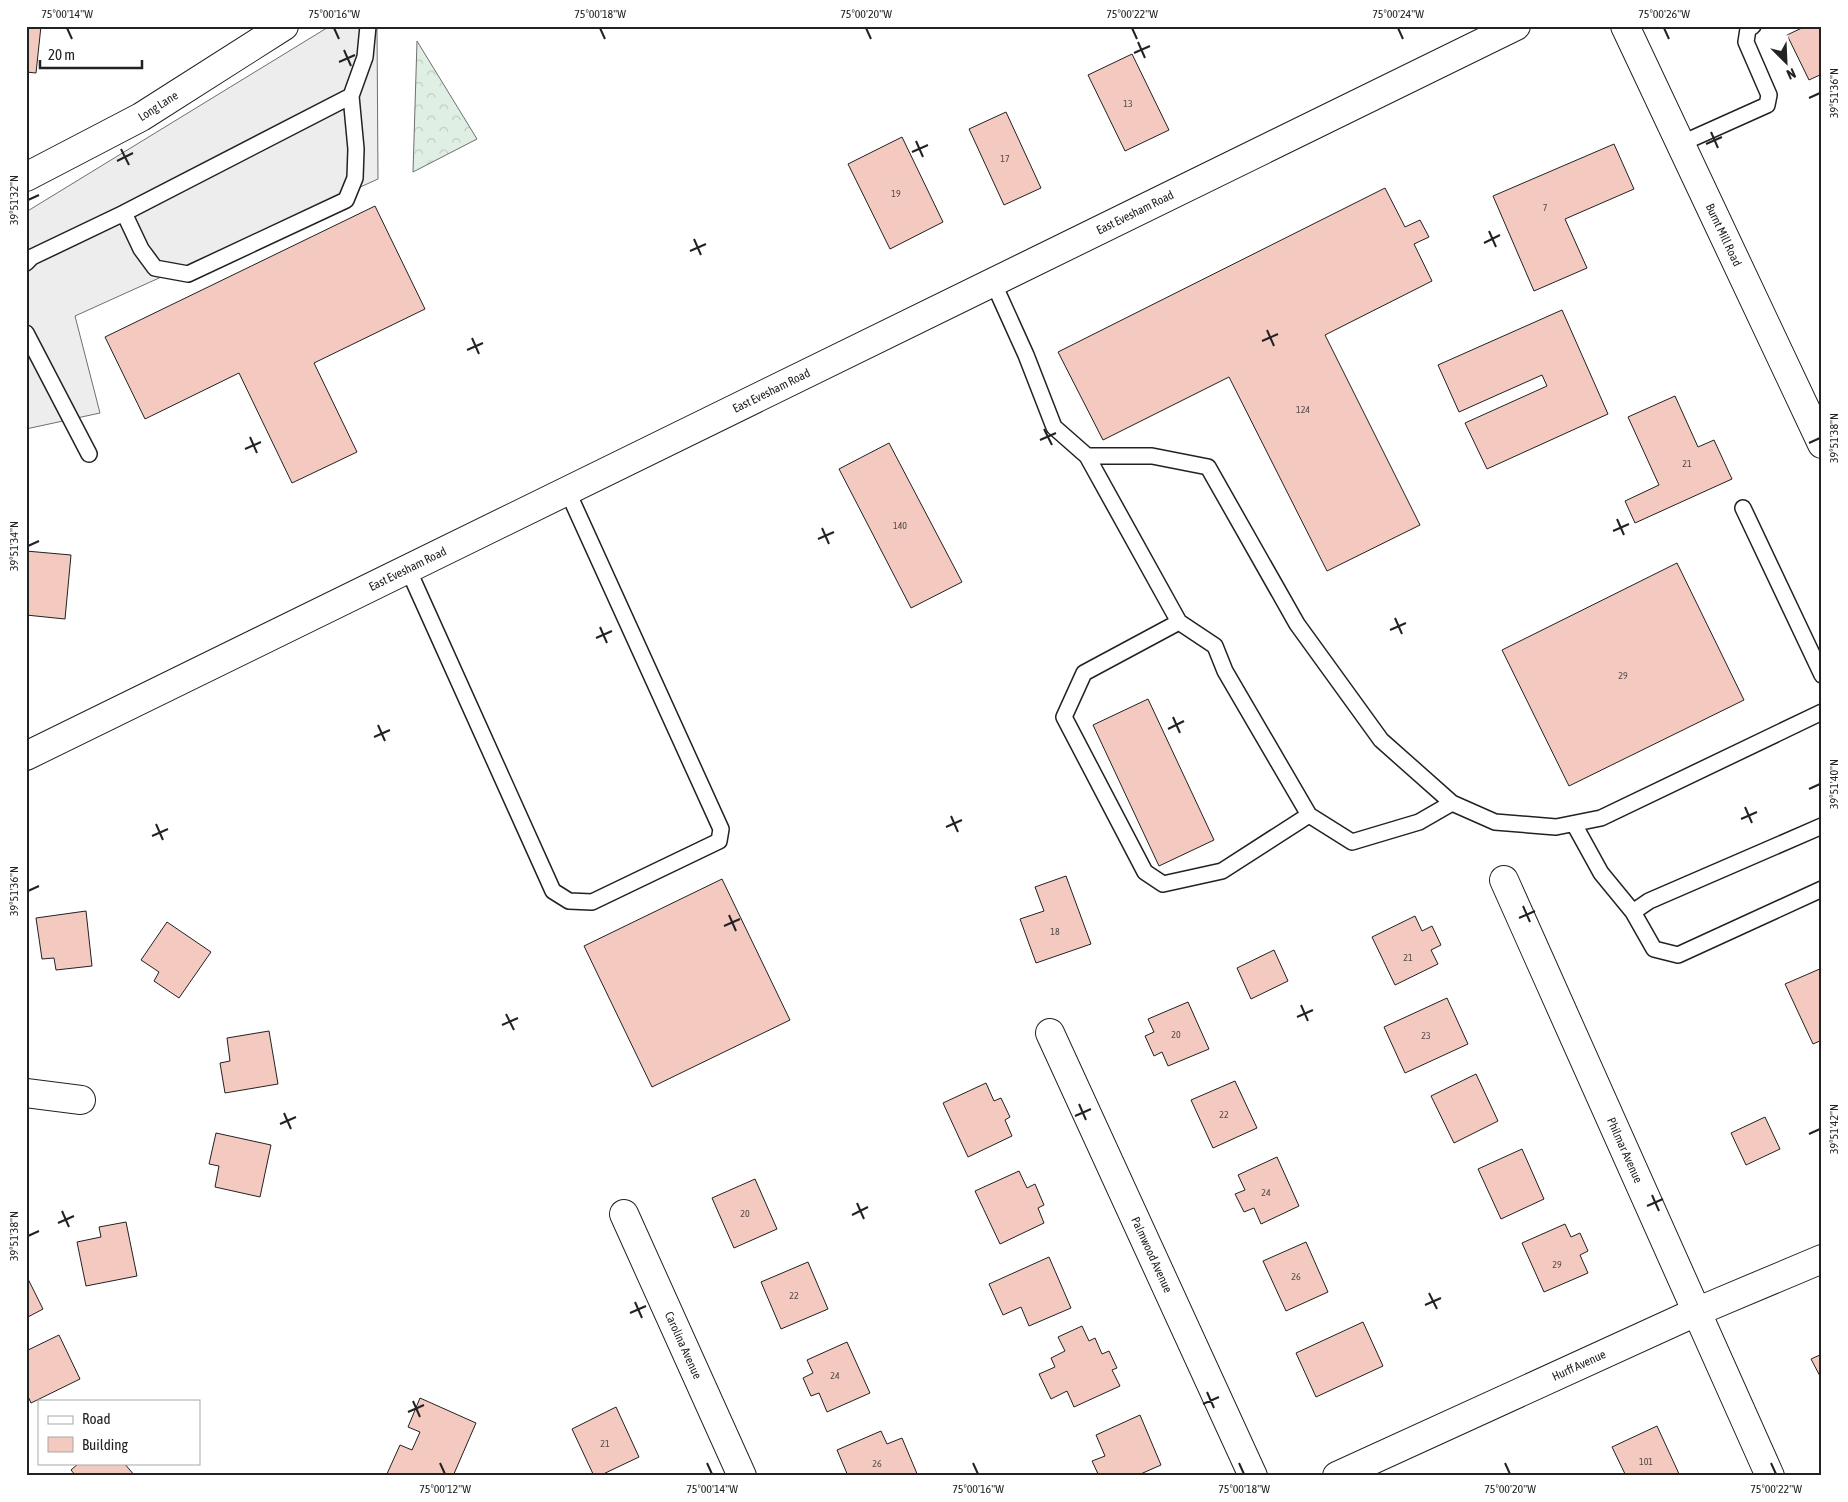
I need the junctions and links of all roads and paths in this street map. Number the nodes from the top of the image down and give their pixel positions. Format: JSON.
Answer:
{"nodes":[{"id":1,"x":284,"y":26,"type":"edge"},
{"id":2,"x":368,"y":26,"type":"edge"},
{"id":3,"x":1516,"y":26,"type":"edge"},
{"id":4,"x":1625,"y":26,"type":"edge"},
{"id":5,"x":1753,"y":26,"type":"edge"},
{"id":6,"x":351,"y":96,"type":"junction"},
{"id":7,"x":1680,"y":144,"type":"junction"},
{"id":8,"x":26,"y":177,"type":"edge"},
{"id":9,"x":124,"y":213,"type":"junction"},
{"id":10,"x":26,"y":262,"type":"edge"},
{"id":11,"x":993,"y":282,"type":"junction"},
{"id":12,"x":26,"y":333,"type":"edge"},
{"id":13,"x":1822,"y":444,"type":"edge"},
{"id":14,"x":89,"y":454,"type":"dead end"},
{"id":15,"x":1087,"y":456,"type":"junction"},
{"id":16,"x":567,"y":490,"type":"junction"},
{"id":17,"x":1743,"y":508,"type":"dead end"},
{"id":18,"x":408,"y":569,"type":"junction"},
{"id":19,"x":1180,"y":622,"type":"junction"},
{"id":20,"x":1822,"y":675,"type":"edge"},
{"id":21,"x":1822,"y":712,"type":"edge"},
{"id":22,"x":26,"y":756,"type":"edge"},
{"id":23,"x":1452,"y":803,"type":"junction"},
{"id":24,"x":1309,"y":815,"type":"junction"},
{"id":25,"x":1574,"y":824,"type":"junction"},
{"id":26,"x":1822,"y":826,"type":"edge"},
{"id":27,"x":1504,"y":880,"type":"dead end"},
{"id":28,"x":1822,"y":889,"type":"edge"},
{"id":29,"x":1633,"y":912,"type":"junction"},
{"id":30,"x":1050,"y":1033,"type":"dead end"},
{"id":31,"x":26,"y":1093,"type":"edge"},
{"id":32,"x":81,"y":1100,"type":"dead end"},
{"id":33,"x":624,"y":1214,"type":"dead end"},
{"id":34,"x":1822,"y":1259,"type":"edge"},
{"id":35,"x":1696,"y":1312,"type":"junction"},
{"id":36,"x":742,"y":1476,"type":"edge"},
{"id":37,"x":1253,"y":1476,"type":"edge"},
{"id":38,"x":1337,"y":1476,"type":"edge"},
{"id":39,"x":1770,"y":1476,"type":"edge"}],
"edges":[{"from":1,"to":8,"type":"street","name":"Long Lane"},
{"from":2,"to":6,"type":"lane"},
{"from":3,"to":11,"type":"street","name":"East Evesham Road"},
{"from":4,"to":7,"type":"street","name":"Burnt Mill Road"},
{"from":5,"to":7,"type":"lane"},
{"from":6,"to":9,"type":"lane"},
{"from":6,"to":9,"type":"lane"},
{"from":7,"to":13,"type":"street","name":"Burnt Mill Road"},
{"from":9,"to":10,"type":"lane"},
{"from":11,"to":15,"type":"lane"},
{"from":11,"to":16,"type":"street","name":"East Evesham Road"},
{"from":12,"to":14,"type":"lane"},
{"from":15,"to":19,"type":"lane"},
{"from":15,"to":23,"type":"lane"},
{"from":16,"to":18,"type":"street","name":"East Evesham Road"},
{"from":16,"to":18,"type":"lane"},
{"from":17,"to":20,"type":"lane"},
{"from":18,"to":22,"type":"street","name":"East Evesham Road"},
{"from":19,"to":24,"type":"lane"},
{"from":19,"to":24,"type":"lane"},
{"from":21,"to":25,"type":"lane"},
{"from":23,"to":24,"type":"lane"},
{"from":23,"to":25,"type":"lane"},
{"from":25,"to":29,"type":"lane"},
{"from":26,"to":29,"type":"lane"},
{"from":27,"to":35,"type":"street","name":"Philmar Avenue"},
{"from":28,"to":29,"type":"lane"},
{"from":30,"to":37,"type":"street","name":"Palmwood Avenue"},
{"from":31,"to":32,"type":"street"},
{"from":33,"to":36,"type":"street","name":"Carolina Avenue"},
{"from":34,"to":35,"type":"street","name":"Hurff Avenue"},
{"from":35,"to":38,"type":"street","name":"Hurff Avenue"},
{"from":35,"to":39,"type":"street","name":"Philmar Avenue"}]}
